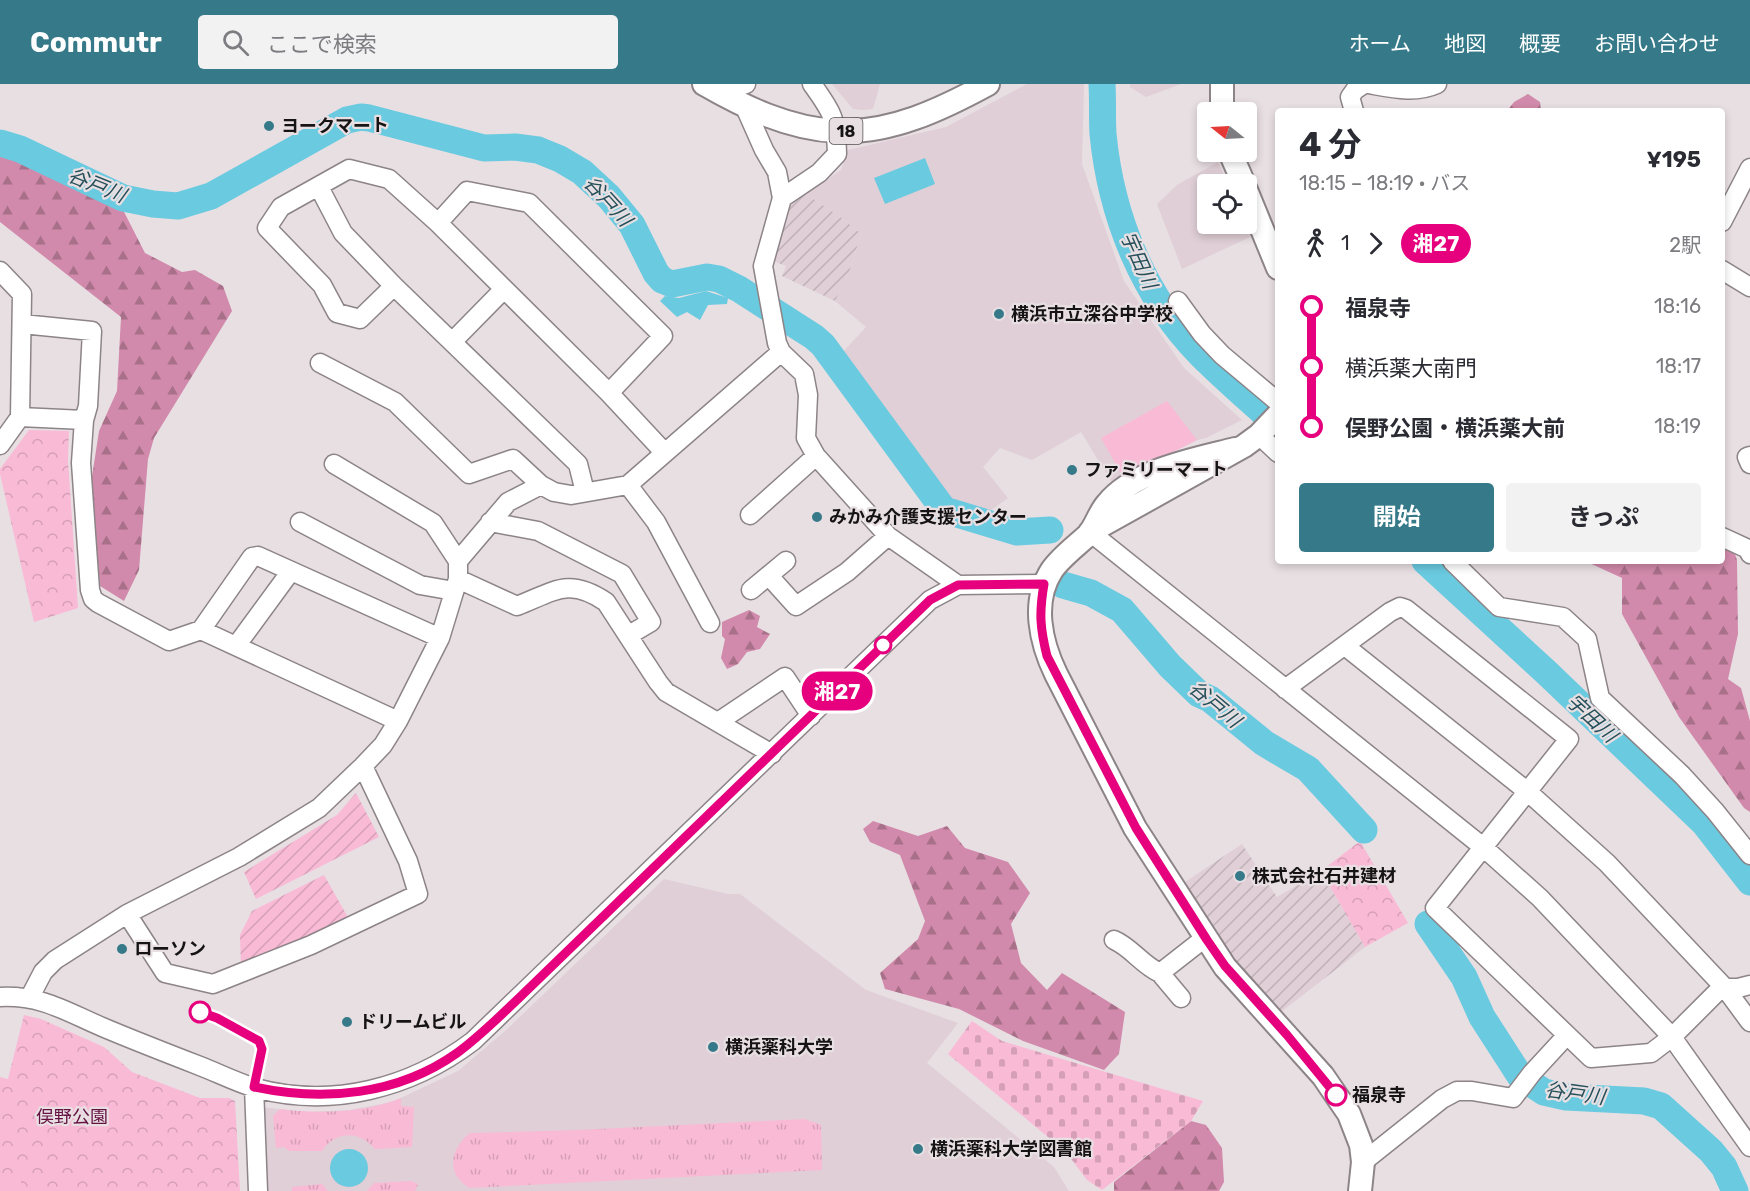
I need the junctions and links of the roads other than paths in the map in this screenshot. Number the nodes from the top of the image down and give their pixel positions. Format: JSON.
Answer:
{"nodes":[{"id":1,"x":812,"y":84,"type":"edge"},
{"id":2,"x":988,"y":84,"type":"edge"},
{"id":3,"x":1222,"y":84,"type":"edge"},
{"id":4,"x":1366,"y":84,"type":"edge"},
{"id":5,"x":1437,"y":84,"type":"edge"},
{"id":6,"x":712,"y":88,"type":"edge"},
{"id":7,"x":745,"y":94,"type":"edge"},
{"id":8,"x":1222,"y":102,"type":"edge"},
{"id":9,"x":1353,"y":108,"type":"edge"},
{"id":10,"x":836,"y":131,"type":"junction"},
{"id":11,"x":1750,"y":168,"type":"edge"},
{"id":12,"x":319,"y":187,"type":"junction"},
{"id":13,"x":782,"y":198,"type":"junction"},
{"id":14,"x":1725,"y":216,"type":"edge"},
{"id":15,"x":1257,"y":217,"type":"edge"},
{"id":16,"x":438,"y":223,"type":"junction"},
{"id":17,"x":1275,"y":261,"type":"edge"},
{"id":18,"x":0,"y":272,"type":"edge"},
{"id":19,"x":1725,"y":272,"type":"edge"},
{"id":20,"x":394,"y":286,"type":"junction"},
{"id":21,"x":1750,"y":287,"type":"edge"},
{"id":22,"x":504,"y":289,"type":"junction"},
{"id":23,"x":1178,"y":301,"type":"dead end"},
{"id":24,"x":22,"y":324,"type":"junction"},
{"id":25,"x":452,"y":342,"type":"junction"},
{"id":26,"x":781,"y":352,"type":"junction"},
{"id":27,"x":320,"y":363,"type":"dead end"},
{"id":28,"x":609,"y":393,"type":"junction"},
{"id":29,"x":1275,"y":399,"type":"edge"},
{"id":30,"x":20,"y":417,"type":"junction"},
{"id":31,"x":84,"y":420,"type":"junction"},
{"id":32,"x":1270,"y":424,"type":"edge"},
{"id":33,"x":1275,"y":442,"type":"edge"},
{"id":34,"x":0,"y":445,"type":"edge"},
{"id":35,"x":664,"y":452,"type":"junction"},
{"id":36,"x":816,"y":456,"type":"junction"},
{"id":37,"x":1750,"y":456,"type":"edge"},
{"id":38,"x":334,"y":464,"type":"dead end"},
{"id":39,"x":1750,"y":464,"type":"edge"},
{"id":40,"x":541,"y":485,"type":"junction"},
{"id":41,"x":628,"y":485,"type":"junction"},
{"id":42,"x":585,"y":492,"type":"junction"},
{"id":43,"x":750,"y":515,"type":"dead end"},
{"id":44,"x":300,"y":522,"type":"dead end"},
{"id":45,"x":490,"y":522,"type":"junction"},
{"id":46,"x":1090,"y":532,"type":"junction"},
{"id":47,"x":888,"y":536,"type":"junction"},
{"id":48,"x":1725,"y":538,"type":"edge"},
{"id":49,"x":1750,"y":550,"type":"edge"},
{"id":50,"x":786,"y":561,"type":"dead end"},
{"id":51,"x":1455,"y":564,"type":"edge"},
{"id":52,"x":291,"y":571,"type":"junction"},
{"id":53,"x":769,"y":576,"type":"junction"},
{"id":54,"x":457,"y":577,"type":"junction"},
{"id":55,"x":1044,"y":584,"type":"junction"},
{"id":56,"x":958,"y":585,"type":"junction"},
{"id":57,"x":751,"y":590,"type":"dead end"},
{"id":58,"x":710,"y":623,"type":"dead end"},
{"id":59,"x":201,"y":630,"type":"junction"},
{"id":60,"x":628,"y":635,"type":"junction"},
{"id":61,"x":440,"y":638,"type":"junction"},
{"id":62,"x":236,"y":646,"type":"junction"},
{"id":63,"x":1346,"y":646,"type":"junction"},
{"id":64,"x":1285,"y":689,"type":"junction"},
{"id":65,"x":812,"y":716,"type":"junction"},
{"id":66,"x":398,"y":721,"type":"junction"},
{"id":67,"x":718,"y":722,"type":"junction"},
{"id":68,"x":772,"y":754,"type":"junction"},
{"id":69,"x":363,"y":766,"type":"junction"},
{"id":70,"x":1528,"y":792,"type":"junction"},
{"id":71,"x":1482,"y":847,"type":"junction"},
{"id":72,"x":1750,"y":855,"type":"edge"},
{"id":73,"x":127,"y":914,"type":"junction"},
{"id":74,"x":1206,"y":937,"type":"junction"},
{"id":75,"x":1114,"y":940,"type":"dead end"},
{"id":76,"x":1160,"y":974,"type":"junction"},
{"id":77,"x":1750,"y":985,"type":"edge"},
{"id":78,"x":1725,"y":988,"type":"junction"},
{"id":79,"x":0,"y":997,"type":"edge"},
{"id":80,"x":30,"y":997,"type":"junction"},
{"id":81,"x":1181,"y":998,"type":"dead end"},
{"id":82,"x":1750,"y":1022,"type":"edge"},
{"id":83,"x":1567,"y":1035,"type":"junction"},
{"id":84,"x":1672,"y":1037,"type":"junction"},
{"id":85,"x":254,"y":1087,"type":"junction"},
{"id":86,"x":1750,"y":1147,"type":"edge"},
{"id":87,"x":1363,"y":1162,"type":"junction"},
{"id":88,"x":258,"y":1191,"type":"edge"},
{"id":89,"x":1360,"y":1191,"type":"edge"}],
"edges":[{"from":1,"to":10,"type":"street"},
{"from":2,"to":10,"type":"main road","number":"18"},
{"from":3,"to":8,"type":"main road"},
{"from":4,"to":5,"type":"street"},
{"from":4,"to":9,"type":"street"},
{"from":6,"to":7,"type":"main road","number":"18"},
{"from":7,"to":10,"type":"main road","number":"18"},
{"from":7,"to":13,"type":"street"},
{"from":10,"to":13,"type":"street"},
{"from":11,"to":14,"type":"street"},
{"from":12,"to":16,"type":"street"},
{"from":12,"to":20,"type":"street"},
{"from":12,"to":20,"type":"street"},
{"from":13,"to":26,"type":"street"},
{"from":15,"to":17,"type":"main road"},
{"from":16,"to":22,"type":"street"},
{"from":16,"to":28,"type":"street"},
{"from":18,"to":24,"type":"street"},
{"from":19,"to":21,"type":"street"},
{"from":20,"to":25,"type":"street"},
{"from":22,"to":25,"type":"street"},
{"from":22,"to":28,"type":"street"},
{"from":23,"to":29,"type":"street"},
{"from":24,"to":30,"type":"street"},
{"from":24,"to":31,"type":"street"},
{"from":25,"to":42,"type":"street"},
{"from":26,"to":35,"type":"street"},
{"from":26,"to":36,"type":"street"},
{"from":27,"to":40,"type":"street"},
{"from":28,"to":35,"type":"street"},
{"from":30,"to":31,"type":"street"},
{"from":30,"to":34,"type":"street"},
{"from":31,"to":59,"type":"street"},
{"from":32,"to":33,"type":"street"},
{"from":32,"to":46,"type":"main road"},
{"from":35,"to":41,"type":"street"},
{"from":36,"to":43,"type":"street"},
{"from":36,"to":47,"type":"street"},
{"from":37,"to":39,"type":"street"},
{"from":38,"to":54,"type":"street"},
{"from":40,"to":42,"type":"street"},
{"from":40,"to":45,"type":"street"},
{"from":41,"to":42,"type":"street"},
{"from":41,"to":58,"type":"street"},
{"from":44,"to":54,"type":"street"},
{"from":45,"to":54,"type":"street"},
{"from":45,"to":60,"type":"street"},
{"from":46,"to":55,"type":"main road"},
{"from":46,"to":64,"type":"street"},
{"from":47,"to":53,"type":"street"},
{"from":47,"to":56,"type":"street"},
{"from":48,"to":49,"type":"street"},
{"from":50,"to":53,"type":"street"},
{"from":51,"to":72,"type":"street"},
{"from":52,"to":59,"type":"street"},
{"from":52,"to":61,"type":"street"},
{"from":52,"to":62,"type":"street"},
{"from":53,"to":57,"type":"street"},
{"from":54,"to":60,"type":"street"},
{"from":54,"to":61,"type":"street"},
{"from":55,"to":56,"type":"street"},
{"from":55,"to":74,"type":"main road"},
{"from":56,"to":65,"type":"street"},
{"from":59,"to":62,"type":"street"},
{"from":60,"to":67,"type":"street"},
{"from":61,"to":66,"type":"street"},
{"from":62,"to":66,"type":"street"},
{"from":63,"to":64,"type":"street"},
{"from":63,"to":70,"type":"street"},
{"from":63,"to":70,"type":"street"},
{"from":64,"to":71,"type":"street"},
{"from":65,"to":67,"type":"street"},
{"from":65,"to":68,"type":"street"},
{"from":66,"to":69,"type":"street"},
{"from":67,"to":68,"type":"street"},
{"from":68,"to":85,"type":"street"},
{"from":69,"to":73,"type":"street"},
{"from":69,"to":73,"type":"street"},
{"from":70,"to":71,"type":"street"},
{"from":70,"to":78,"type":"street"},
{"from":71,"to":83,"type":"street"},
{"from":71,"to":84,"type":"street"},
{"from":73,"to":80,"type":"street"},
{"from":74,"to":76,"type":"street"},
{"from":74,"to":87,"type":"main road"},
{"from":75,"to":76,"type":"street"},
{"from":76,"to":81,"type":"street"},
{"from":77,"to":78,"type":"street"},
{"from":78,"to":82,"type":"street"},
{"from":78,"to":84,"type":"street"},
{"from":79,"to":80,"type":"street"},
{"from":80,"to":85,"type":"street"},
{"from":83,"to":84,"type":"street"},
{"from":83,"to":87,"type":"street"},
{"from":84,"to":86,"type":"street"},
{"from":85,"to":88,"type":"street"},
{"from":87,"to":89,"type":"main road"}]}
